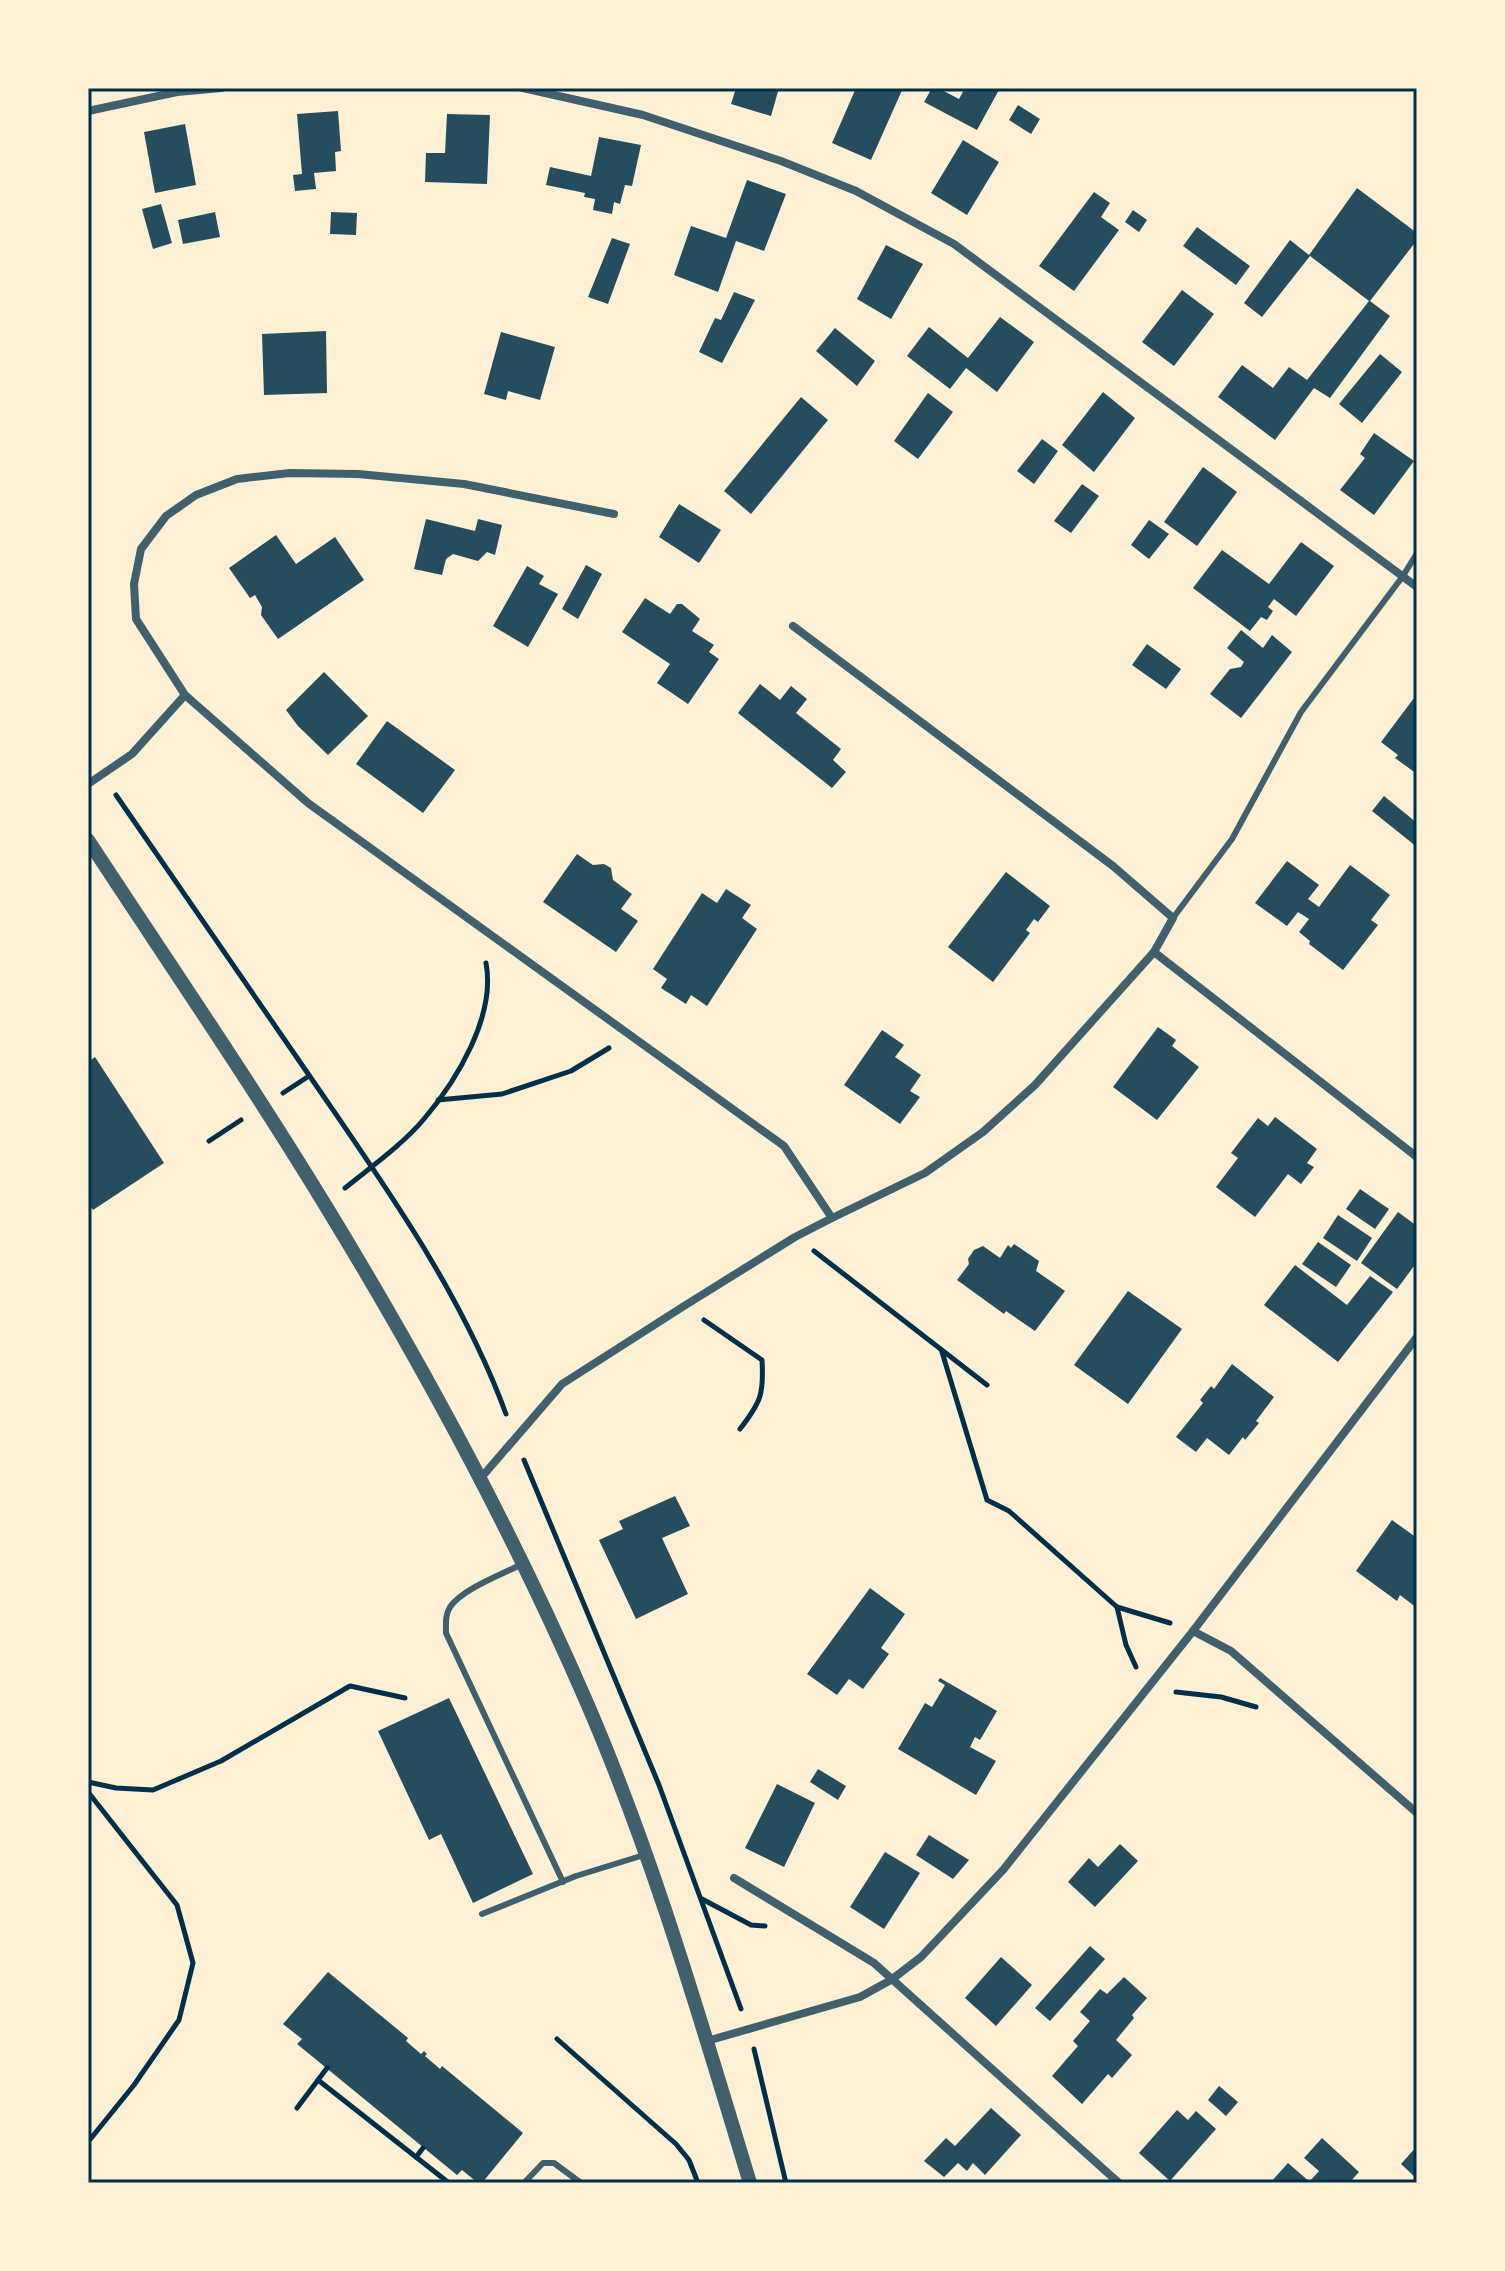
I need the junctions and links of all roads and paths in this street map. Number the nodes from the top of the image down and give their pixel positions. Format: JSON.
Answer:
{"nodes":[{"id":1,"x":221,"y":88,"type":"edge"},
{"id":2,"x":523,"y":88,"type":"edge"},
{"id":3,"x":88,"y":111,"type":"edge"},
{"id":4,"x":614,"y":514,"type":"dead end"},
{"id":5,"x":1417,"y":553,"type":"edge"},
{"id":6,"x":1403,"y":576,"type":"junction"},
{"id":7,"x":1417,"y":587,"type":"edge"},
{"id":8,"x":793,"y":626,"type":"dead end"},
{"id":9,"x":185,"y":695,"type":"junction"},
{"id":10,"x":88,"y":784,"type":"edge"},
{"id":11,"x":88,"y":840,"type":"edge"},
{"id":12,"x":1173,"y":918,"type":"junction"},
{"id":13,"x":471,"y":921,"type":"junction"},
{"id":14,"x":1154,"y":952,"type":"junction"},
{"id":15,"x":630,"y":1035,"type":"junction"},
{"id":16,"x":437,"y":1100,"type":"junction"},
{"id":17,"x":1417,"y":1157,"type":"edge"},
{"id":18,"x":325,"y":1205,"type":"junction"},
{"id":19,"x":832,"y":1218,"type":"junction"},
{"id":20,"x":795,"y":1237,"type":"junction"},
{"id":21,"x":684,"y":1306,"type":"junction"},
{"id":22,"x":1417,"y":1337,"type":"edge"},
{"id":23,"x":942,"y":1352,"type":"junction"},
{"id":24,"x":987,"y":1385,"type":"dead end"},
{"id":25,"x":740,"y":1429,"type":"dead end"},
{"id":26,"x":479,"y":1480,"type":"junction"},
{"id":27,"x":522,"y":1564,"type":"junction"},
{"id":28,"x":1117,"y":1607,"type":"junction"},
{"id":29,"x":1193,"y":1631,"type":"junction"},
{"id":30,"x":1146,"y":1688,"type":"junction"},
{"id":31,"x":405,"y":1698,"type":"dead end"},
{"id":32,"x":1261,"y":1709,"type":"dead end"},
{"id":33,"x":88,"y":1782,"type":"edge"},
{"id":34,"x":88,"y":1792,"type":"edge"},
{"id":35,"x":1417,"y":1813,"type":"edge"},
{"id":36,"x":645,"y":1854,"type":"junction"},
{"id":37,"x":734,"y":1878,"type":"dead end"},
{"id":38,"x":563,"y":1882,"type":"junction"},
{"id":39,"x":482,"y":1914,"type":"dead end"},
{"id":40,"x":891,"y":1980,"type":"junction"},
{"id":41,"x":557,"y":2039,"type":"dead end"},
{"id":42,"x":707,"y":2041,"type":"junction"},
{"id":43,"x":327,"y":2068,"type":"dead end"},
{"id":44,"x":318,"y":2080,"type":"junction"},
{"id":45,"x":297,"y":2108,"type":"dead end"},
{"id":46,"x":88,"y":2142,"type":"edge"},
{"id":47,"x":423,"y":2148,"type":"dead end"},
{"id":48,"x":416,"y":2157,"type":"junction"},
{"id":49,"x":449,"y":2183,"type":"edge"},
{"id":50,"x":524,"y":2183,"type":"edge"},
{"id":51,"x":581,"y":2183,"type":"edge"},
{"id":52,"x":698,"y":2183,"type":"edge"},
{"id":53,"x":750,"y":2183,"type":"edge"},
{"id":54,"x":1119,"y":2183,"type":"edge"}],
"edges":[{"from":1,"to":3,"type":"street"},
{"from":2,"to":6,"type":"street"},
{"from":4,"to":9,"type":"street"},
{"from":5,"to":6,"type":"lane"},
{"from":6,"to":7,"type":"street"},
{"from":6,"to":12,"type":"lane"},
{"from":8,"to":12,"type":"street"},
{"from":9,"to":10,"type":"street"},
{"from":9,"to":13,"type":"street"},
{"from":11,"to":18,"type":"street"},
{"from":12,"to":14,"type":"street"},
{"from":13,"to":15,"type":"street"},
{"from":13,"to":16,"type":"path"},
{"from":14,"to":17,"type":"street"},
{"from":14,"to":19,"type":"street"},
{"from":15,"to":16,"type":"path"},
{"from":15,"to":19,"type":"street"},
{"from":16,"to":18,"type":"path"},
{"from":18,"to":26,"type":"street"},
{"from":19,"to":20,"type":"street"},
{"from":20,"to":21,"type":"street"},
{"from":20,"to":23,"type":"path"},
{"from":21,"to":25,"type":"path"},
{"from":21,"to":26,"type":"street"},
{"from":22,"to":29,"type":"street"},
{"from":23,"to":24,"type":"path"},
{"from":23,"to":28,"type":"path"},
{"from":26,"to":27,"type":"street"},
{"from":27,"to":36,"type":"street"},
{"from":27,"to":38,"type":"lane"},
{"from":28,"to":29,"type":"path"},
{"from":28,"to":30,"type":"path"},
{"from":29,"to":30,"type":"street"},
{"from":29,"to":35,"type":"street"},
{"from":30,"to":32,"type":"path"},
{"from":30,"to":40,"type":"street"},
{"from":31,"to":33,"type":"path"},
{"from":34,"to":46,"type":"path"},
{"from":36,"to":38,"type":"lane"},
{"from":36,"to":42,"type":"street"},
{"from":37,"to":40,"type":"street"},
{"from":38,"to":39,"type":"lane"},
{"from":40,"to":42,"type":"street"},
{"from":40,"to":54,"type":"street"},
{"from":41,"to":52,"type":"path"},
{"from":42,"to":53,"type":"street"},
{"from":43,"to":44,"type":"path"},
{"from":44,"to":45,"type":"path"},
{"from":44,"to":48,"type":"path"},
{"from":47,"to":48,"type":"path"},
{"from":48,"to":49,"type":"path"},
{"from":50,"to":51,"type":"lane"}]}
